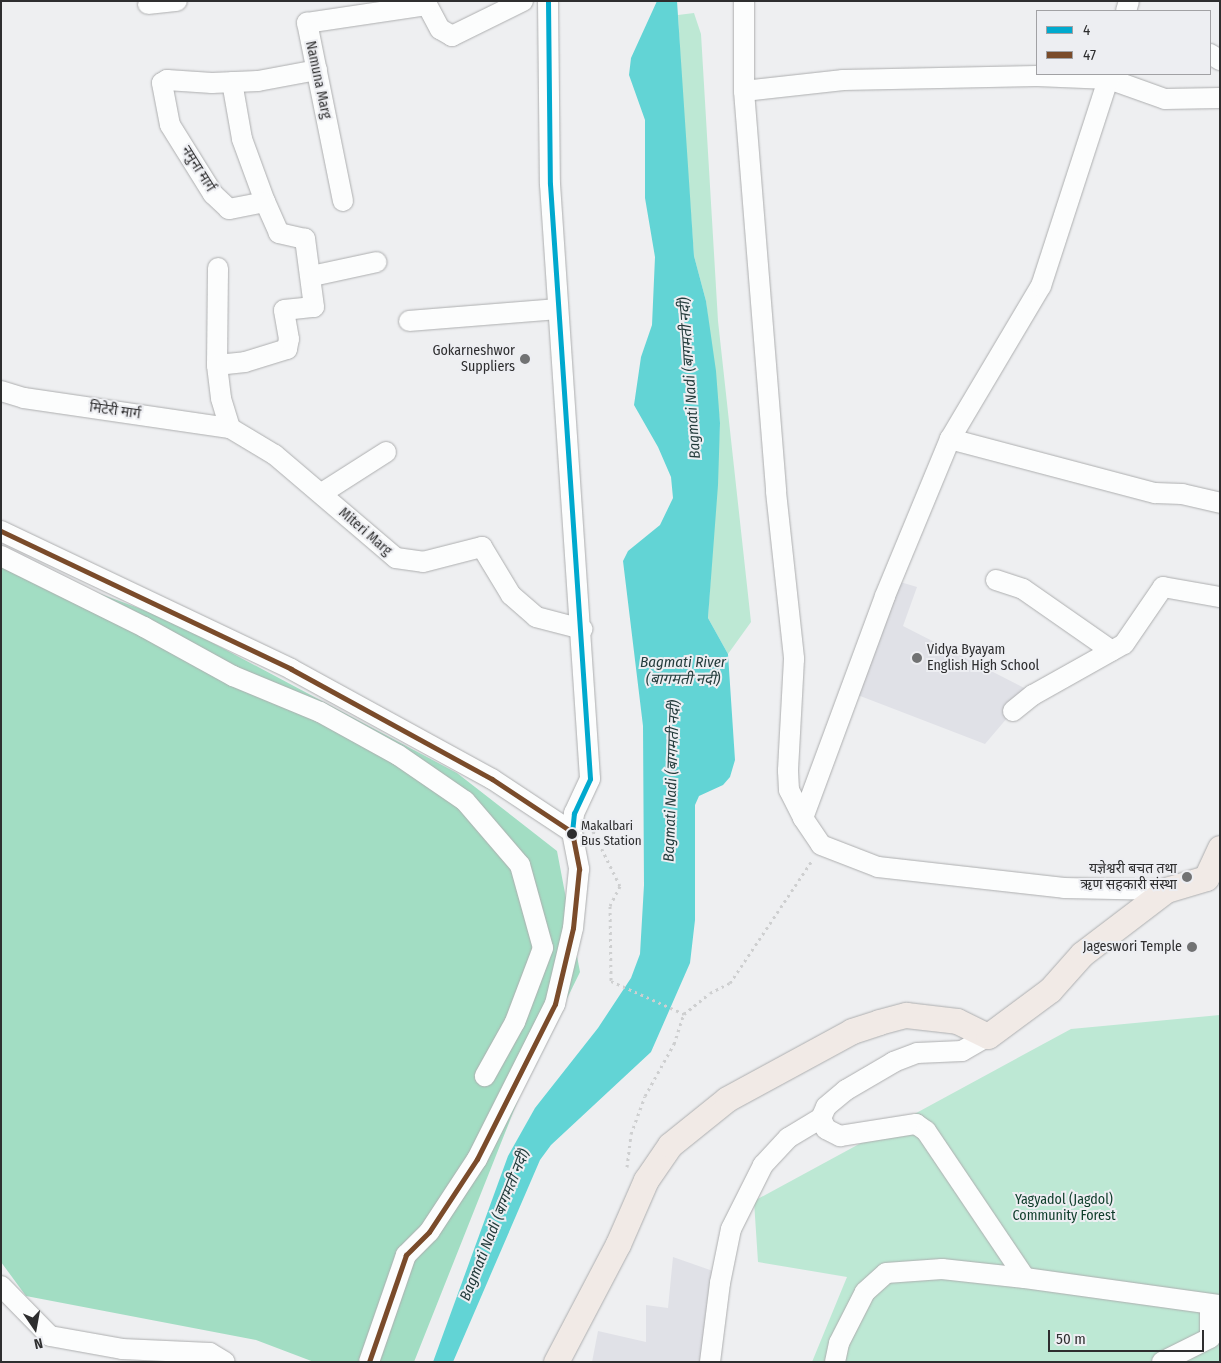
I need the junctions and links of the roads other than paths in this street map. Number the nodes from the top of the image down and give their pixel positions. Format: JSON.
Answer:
{"nodes":[{"id":1,"x":177,"y":1,"type":"edge"},
{"id":2,"x":523,"y":1,"type":"edge"},
{"id":3,"x":548,"y":1,"type":"edge"},
{"id":4,"x":744,"y":1,"type":"edge"},
{"id":5,"x":426,"y":3,"type":"edge"},
{"id":6,"x":148,"y":4,"type":"dead end"},
{"id":7,"x":317,"y":70,"type":"junction"},
{"id":8,"x":1109,"y":77,"type":"edge"},
{"id":9,"x":232,"y":82,"type":"junction"},
{"id":10,"x":744,"y":91,"type":"junction"},
{"id":11,"x":1220,"y":98,"type":"edge"},
{"id":12,"x":344,"y":201,"type":"dead end"},
{"id":13,"x":265,"y":202,"type":"junction"},
{"id":14,"x":377,"y":262,"type":"dead end"},
{"id":15,"x":218,"y":268,"type":"dead end"},
{"id":16,"x":312,"y":276,"type":"junction"},
{"id":17,"x":558,"y":309,"type":"junction"},
{"id":18,"x":409,"y":321,"type":"dead end"},
{"id":19,"x":218,"y":365,"type":"junction"},
{"id":20,"x":1,"y":391,"type":"edge"},
{"id":21,"x":230,"y":428,"type":"junction"},
{"id":22,"x":950,"y":439,"type":"junction"},
{"id":23,"x":386,"y":452,"type":"dead end"},
{"id":24,"x":322,"y":493,"type":"junction"},
{"id":25,"x":1220,"y":502,"type":"edge"},
{"id":26,"x":1,"y":530,"type":"edge"},
{"id":27,"x":1,"y":556,"type":"edge"},
{"id":28,"x":996,"y":580,"type":"dead end"},
{"id":29,"x":1220,"y":597,"type":"edge"},
{"id":30,"x":582,"y":629,"type":"junction"},
{"id":31,"x":1112,"y":651,"type":"junction"},
{"id":32,"x":1013,"y":711,"type":"dead end"},
{"id":33,"x":803,"y":818,"type":"junction"},
{"id":34,"x":573,"y":823,"type":"junction"},
{"id":35,"x":1220,"y":848,"type":"edge"},
{"id":36,"x":1213,"y":878,"type":"edge"},
{"id":37,"x":1166,"y":890,"type":"junction"},
{"id":38,"x":988,"y":1036,"type":"junction"},
{"id":39,"x":486,"y":1076,"type":"dead end"},
{"id":40,"x":821,"y":1118,"type":"junction"},
{"id":41,"x":1026,"y":1278,"type":"junction"},
{"id":42,"x":1,"y":1286,"type":"edge"},
{"id":43,"x":1215,"y":1305,"type":"edge"},
{"id":44,"x":225,"y":1362,"type":"edge"},
{"id":45,"x":369,"y":1362,"type":"edge"},
{"id":46,"x":556,"y":1362,"type":"edge"},
{"id":47,"x":710,"y":1362,"type":"edge"},
{"id":48,"x":835,"y":1362,"type":"edge"},
{"id":49,"x":1162,"y":1362,"type":"edge"}],
"edges":[{"from":1,"to":6,"type":"street"},
{"from":2,"to":5,"type":"street"},
{"from":3,"to":17,"type":"street"},
{"from":4,"to":10,"type":"street"},
{"from":5,"to":7,"type":"street","name":"Namuna Marg"},
{"from":7,"to":9,"type":"street","name":"नमुना मार्ग"},
{"from":7,"to":12,"type":"street","name":"Namuna Marg"},
{"from":8,"to":10,"type":"street"},
{"from":8,"to":11,"type":"street"},
{"from":8,"to":22,"type":"street"},
{"from":9,"to":13,"type":"street"},
{"from":9,"to":13,"type":"street","name":"नमुना मार्ग"},
{"from":10,"to":33,"type":"street"},
{"from":13,"to":16,"type":"street"},
{"from":14,"to":16,"type":"street"},
{"from":15,"to":19,"type":"street"},
{"from":16,"to":19,"type":"street"},
{"from":17,"to":18,"type":"street"},
{"from":17,"to":30,"type":"street"},
{"from":19,"to":21,"type":"street"},
{"from":20,"to":21,"type":"street","name":"मिटेरी मार्ग"},
{"from":21,"to":24,"type":"street","name":"Miteri Marg"},
{"from":22,"to":25,"type":"street"},
{"from":22,"to":33,"type":"street"},
{"from":23,"to":24,"type":"street"},
{"from":24,"to":30,"type":"street","name":"Miteri Marg"},
{"from":26,"to":34,"type":"street"},
{"from":27,"to":39,"type":"street"},
{"from":28,"to":31,"type":"street"},
{"from":29,"to":31,"type":"street"},
{"from":30,"to":34,"type":"street"},
{"from":31,"to":32,"type":"street"},
{"from":33,"to":37,"type":"street"},
{"from":34,"to":45,"type":"street"},
{"from":35,"to":36,"type":"main road"},
{"from":36,"to":37,"type":"main road"},
{"from":37,"to":38,"type":"main road"},
{"from":38,"to":40,"type":"street"},
{"from":38,"to":46,"type":"main road"},
{"from":40,"to":41,"type":"street"},
{"from":40,"to":47,"type":"street"},
{"from":41,"to":43,"type":"street"},
{"from":41,"to":48,"type":"street"},
{"from":42,"to":44,"type":"street"},
{"from":43,"to":49,"type":"street"}]}
